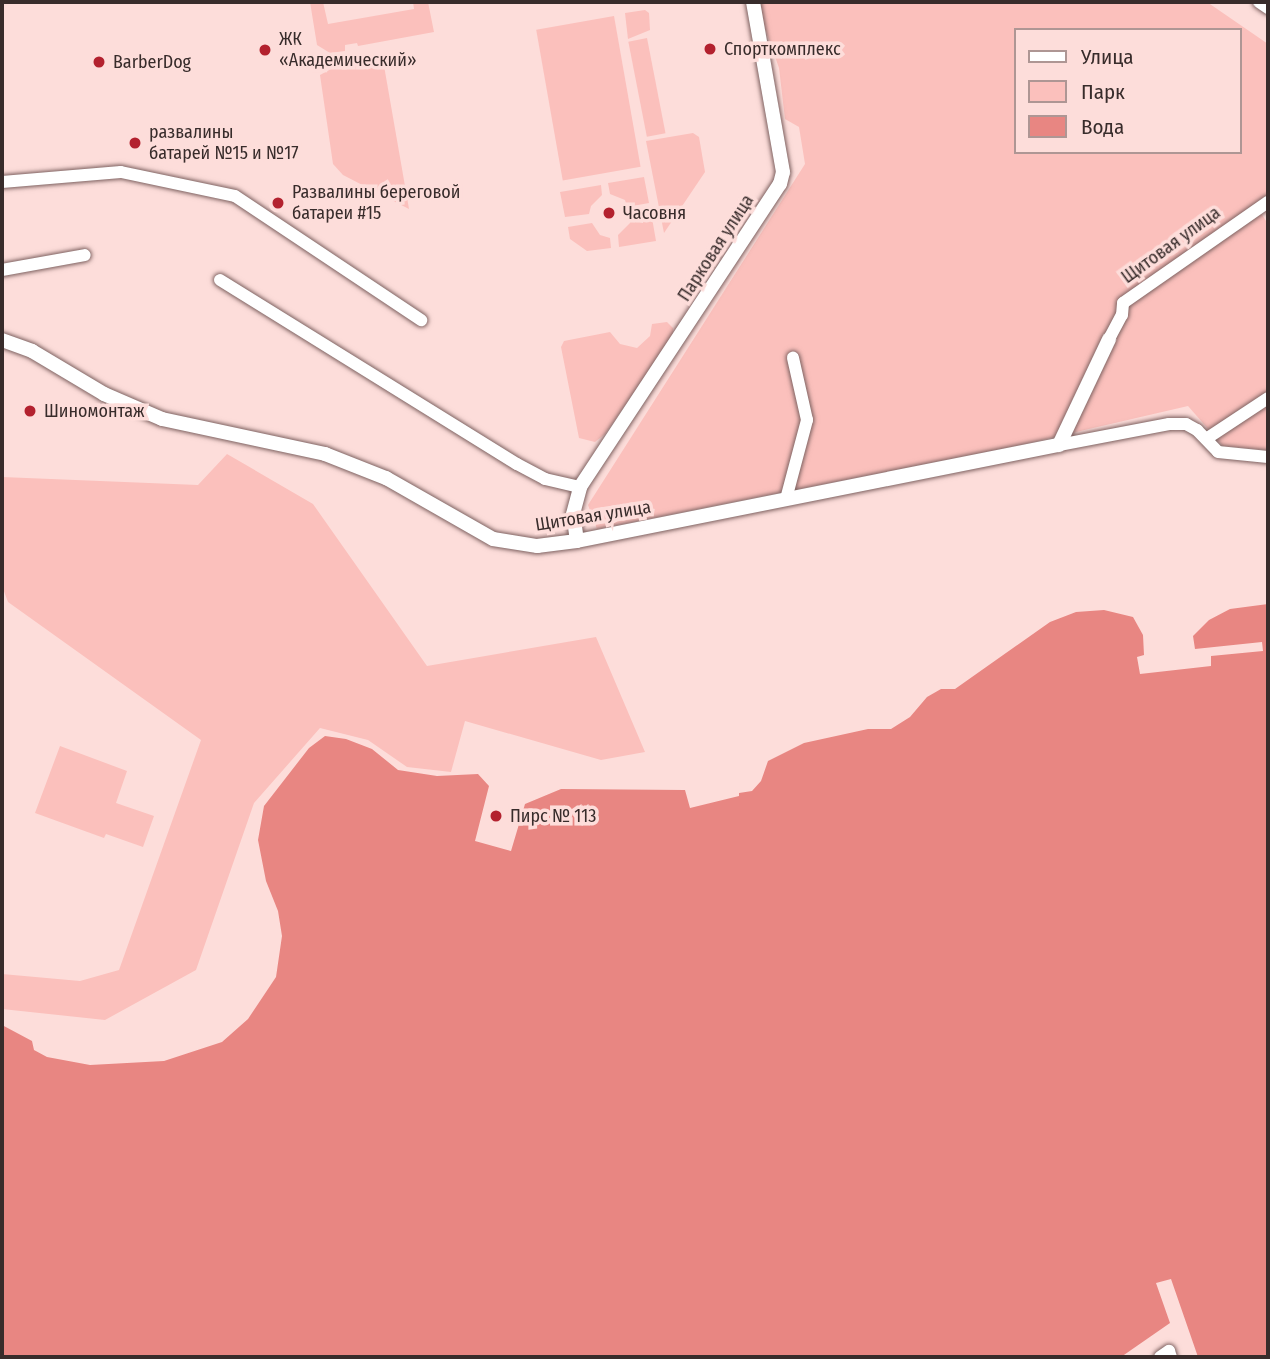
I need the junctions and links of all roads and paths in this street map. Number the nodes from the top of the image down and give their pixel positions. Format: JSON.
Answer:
{"nodes":[{"id":1,"x":752,"y":2,"type":"edge"},
{"id":2,"x":1259,"y":2,"type":"edge"},
{"id":3,"x":1268,"y":8,"type":"edge"},
{"id":4,"x":2,"y":182,"type":"edge"},
{"id":5,"x":1268,"y":202,"type":"edge"},
{"id":6,"x":85,"y":255,"type":"dead end"},
{"id":7,"x":2,"y":270,"type":"edge"},
{"id":8,"x":220,"y":281,"type":"dead end"},
{"id":9,"x":421,"y":320,"type":"dead end"},
{"id":10,"x":2,"y":340,"type":"edge"},
{"id":11,"x":1109,"y":340,"type":"joint"},
{"id":12,"x":793,"y":358,"type":"dead end"},
{"id":13,"x":1268,"y":398,"type":"edge"},
{"id":14,"x":1206,"y":439,"type":"junction"},
{"id":15,"x":1059,"y":444,"type":"junction"},
{"id":16,"x":1268,"y":457,"type":"edge"},
{"id":17,"x":580,"y":487,"type":"junction"},
{"id":18,"x":786,"y":499,"type":"junction"},
{"id":19,"x":577,"y":541,"type":"junction"},
{"id":20,"x":1160,"y":1357,"type":"edge"},
{"id":21,"x":1171,"y":1357,"type":"edge"}],
"edges":[{"from":1,"to":17,"type":"street","name":"Парковая улица"},
{"from":2,"to":3,"type":"street"},
{"from":4,"to":9,"type":"street"},
{"from":5,"to":11,"type":"street","name":"Щитовая улица"},
{"from":6,"to":7,"type":"street"},
{"from":8,"to":17,"type":"street"},
{"from":10,"to":19,"type":"street","name":"Щитовая улица"},
{"from":11,"to":15,"type":"street","name":"Щитовая улица"},
{"from":12,"to":18,"type":"street"},
{"from":13,"to":14,"type":"street"},
{"from":14,"to":15,"type":"street","name":"Щитовая улица"},
{"from":14,"to":16,"type":"street","name":"Щитовая улица"},
{"from":15,"to":18,"type":"street","name":"Щитовая улица"},
{"from":17,"to":19,"type":"street","name":"Парковая улица"},
{"from":18,"to":19,"type":"street","name":"Щитовая улица"},
{"from":20,"to":21,"type":"street"}]}
